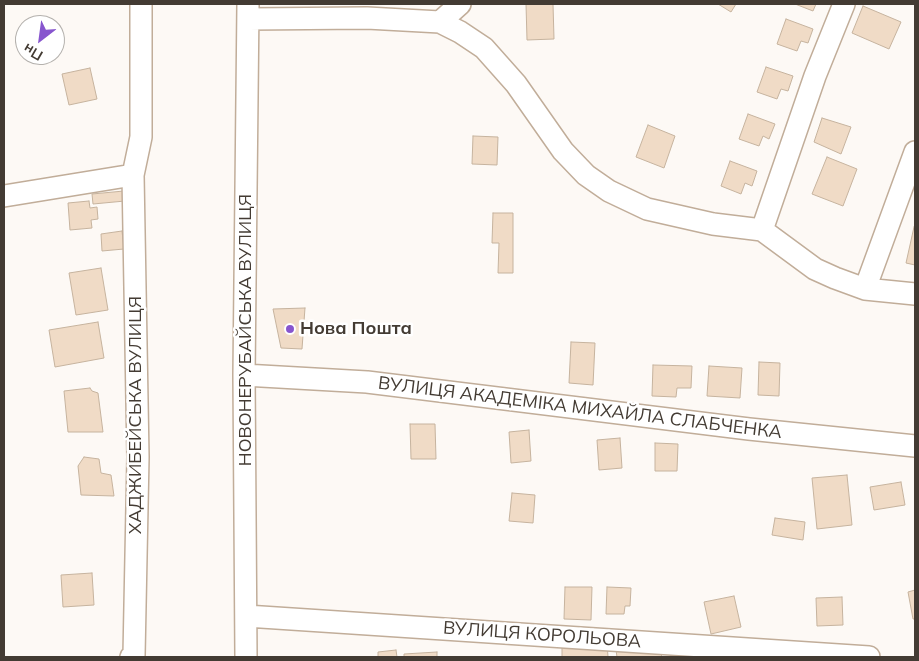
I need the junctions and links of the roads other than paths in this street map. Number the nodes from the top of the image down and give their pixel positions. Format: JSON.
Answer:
{"nodes":[{"id":1,"x":141,"y":4,"type":"edge"},
{"id":2,"x":460,"y":4,"type":"edge"},
{"id":3,"x":844,"y":4,"type":"edge"},
{"id":4,"x":248,"y":12,"type":"edge"},
{"id":5,"x":440,"y":22,"type":"junction"},
{"id":6,"x":915,"y":152,"type":"edge"},
{"id":7,"x":133,"y":175,"type":"junction"},
{"id":8,"x":4,"y":196,"type":"edge"},
{"id":9,"x":762,"y":230,"type":"junction"},
{"id":10,"x":865,"y":289,"type":"junction"},
{"id":11,"x":915,"y":294,"type":"edge"},
{"id":12,"x":244,"y":375,"type":"junction"},
{"id":13,"x":915,"y":446,"type":"edge"},
{"id":14,"x":246,"y":616,"type":"junction"},
{"id":15,"x":132,"y":656,"type":"edge"},
{"id":16,"x":246,"y":657,"type":"edge"},
{"id":17,"x":869,"y":657,"type":"edge"}],
"edges":[{"from":1,"to":7,"type":"street","name":"ХАДЖИБЕЙСЬКА ВУЛИЦЯ"},
{"from":2,"to":5,"type":"street"},
{"from":3,"to":9,"type":"street"},
{"from":4,"to":5,"type":"street"},
{"from":4,"to":12,"type":"street","name":"НОВОНЕРУБАЙСЬКА ВУЛИЦЯ"},
{"from":5,"to":9,"type":"street"},
{"from":6,"to":10,"type":"street"},
{"from":7,"to":8,"type":"street"},
{"from":7,"to":15,"type":"street","name":"ХАДЖИБЕЙСЬКА ВУЛИЦЯ"},
{"from":9,"to":10,"type":"street"},
{"from":10,"to":11,"type":"street"},
{"from":12,"to":13,"type":"street","name":"ВУЛИЦЯ АКАДЕМІКА МИХАЙЛА СЛАБЧЕНКА"},
{"from":12,"to":14,"type":"street","name":"НОВОНЕРУБАЙСЬКА ВУЛИЦЯ"},
{"from":14,"to":16,"type":"street","name":"НОВОНЕРУБАЙСЬКА ВУЛИЦЯ"},
{"from":14,"to":17,"type":"street","name":"ВУЛИЦЯ КОРОЛЬОВА"}]}
